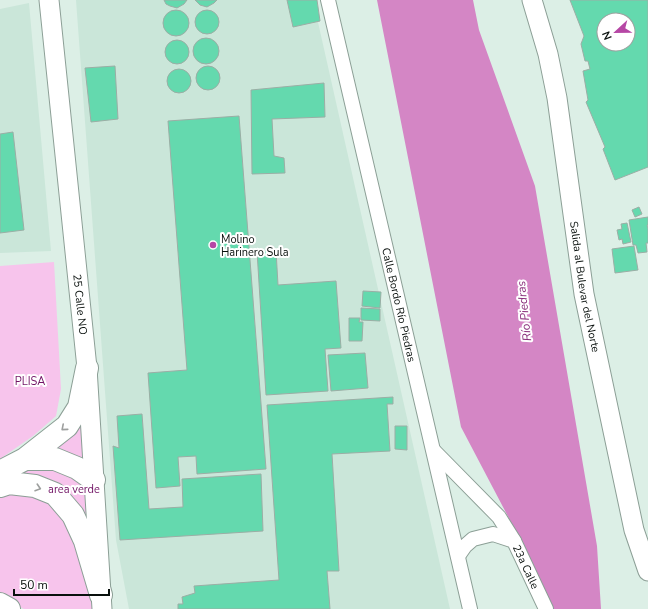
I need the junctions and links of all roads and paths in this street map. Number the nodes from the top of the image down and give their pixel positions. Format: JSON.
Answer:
{"nodes":[{"id":1,"x":49,"y":0,"type":"edge"},
{"id":2,"x":328,"y":0,"type":"edge"},
{"id":3,"x":532,"y":0,"type":"edge"},
{"id":4,"x":87,"y":368,"type":"junction"},
{"id":5,"x":434,"y":451,"type":"junction"},
{"id":6,"x":25,"y":459,"type":"junction"},
{"id":7,"x":0,"y":472,"type":"edge"},
{"id":8,"x":94,"y":480,"type":"junction"},
{"id":9,"x":0,"y":486,"type":"edge"},
{"id":10,"x":514,"y":541,"type":"junction"},
{"id":11,"x":458,"y":556,"type":"junction"},
{"id":12,"x":648,"y":571,"type":"edge"},
{"id":13,"x":101,"y":602,"type":"edge"},
{"id":14,"x":0,"y":604,"type":"edge"},
{"id":15,"x":9,"y":609,"type":"edge"},
{"id":16,"x":470,"y":609,"type":"edge"},
{"id":17,"x":546,"y":609,"type":"edge"}],
"edges":[{"from":1,"to":4,"type":"main road","name":"25 Calle NO"},
{"from":2,"to":5,"type":"street","name":"Calle Bordo Río Piedras"},
{"from":3,"to":12,"type":"main road","name":"Salida al Bulevar del Norte"},
{"from":4,"to":6,"type":"highway","one_way":true},
{"from":4,"to":8,"type":"main road","name":"25 Calle NO"},
{"from":5,"to":10,"type":"street"},
{"from":5,"to":11,"type":"street","name":"Calle Bordo Río Piedras"},
{"from":6,"to":7,"type":"highway"},
{"from":6,"to":8,"type":"highway"},
{"from":8,"to":13,"type":"main road","name":"25 Calle NO"},
{"from":9,"to":13,"type":"highway","one_way":true},
{"from":10,"to":11,"type":"street","name":"23a Calle"},
{"from":10,"to":17,"type":"street","name":"23a Calle"},
{"from":11,"to":16,"type":"street","name":"Calle Bordo Río Piedras"},
{"from":14,"to":15,"type":"highway"}]}
